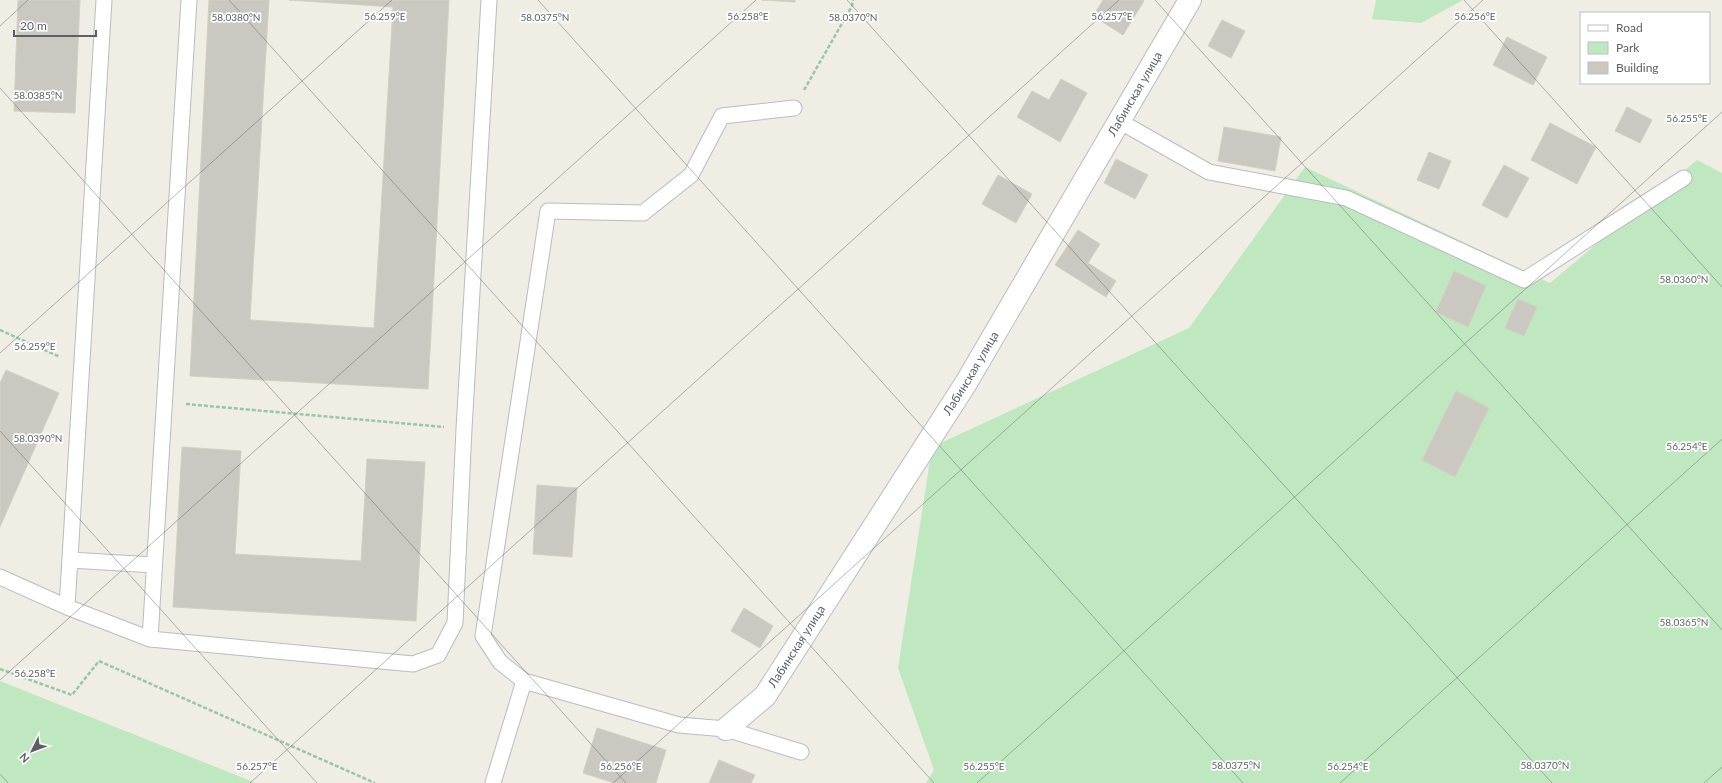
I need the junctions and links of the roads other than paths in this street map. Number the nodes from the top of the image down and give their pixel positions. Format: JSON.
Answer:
{"nodes":[{"id":1,"x":104,"y":0,"type":"edge"},
{"id":2,"x":189,"y":0,"type":"edge"},
{"id":3,"x":489,"y":0,"type":"edge"},
{"id":4,"x":1190,"y":0,"type":"edge"},
{"id":5,"x":794,"y":108,"type":"road end"},
{"id":6,"x":1119,"y":121,"type":"junction"},
{"id":7,"x":1684,"y":178,"type":"dead end"},
{"id":8,"x":70,"y":560,"type":"junction"},
{"id":9,"x":154,"y":565,"type":"junction"},
{"id":10,"x":0,"y":577,"type":"edge"},
{"id":11,"x":67,"y":607,"type":"junction"},
{"id":12,"x":150,"y":639,"type":"junction"},
{"id":13,"x":524,"y":681,"type":"junction"},
{"id":14,"x":726,"y":729,"type":"junction"},
{"id":15,"x":802,"y":752,"type":"dead end"},
{"id":16,"x":493,"y":783,"type":"edge"}],
"edges":[{"from":1,"to":8,"type":"lane"},
{"from":2,"to":9,"type":"lane"},
{"from":3,"to":12,"type":"lane"},
{"from":4,"to":6,"type":"street","name":"Лабинская улица"},
{"from":5,"to":13,"type":"lane"},
{"from":6,"to":7,"type":"lane"},
{"from":6,"to":14,"type":"street","name":"Лабинская улица"},
{"from":8,"to":9,"type":"lane"},
{"from":8,"to":11,"type":"lane"},
{"from":9,"to":12,"type":"lane"},
{"from":10,"to":11,"type":"lane"},
{"from":11,"to":12,"type":"lane"},
{"from":13,"to":14,"type":"lane"},
{"from":13,"to":16,"type":"lane"},
{"from":14,"to":15,"type":"lane"}]}
